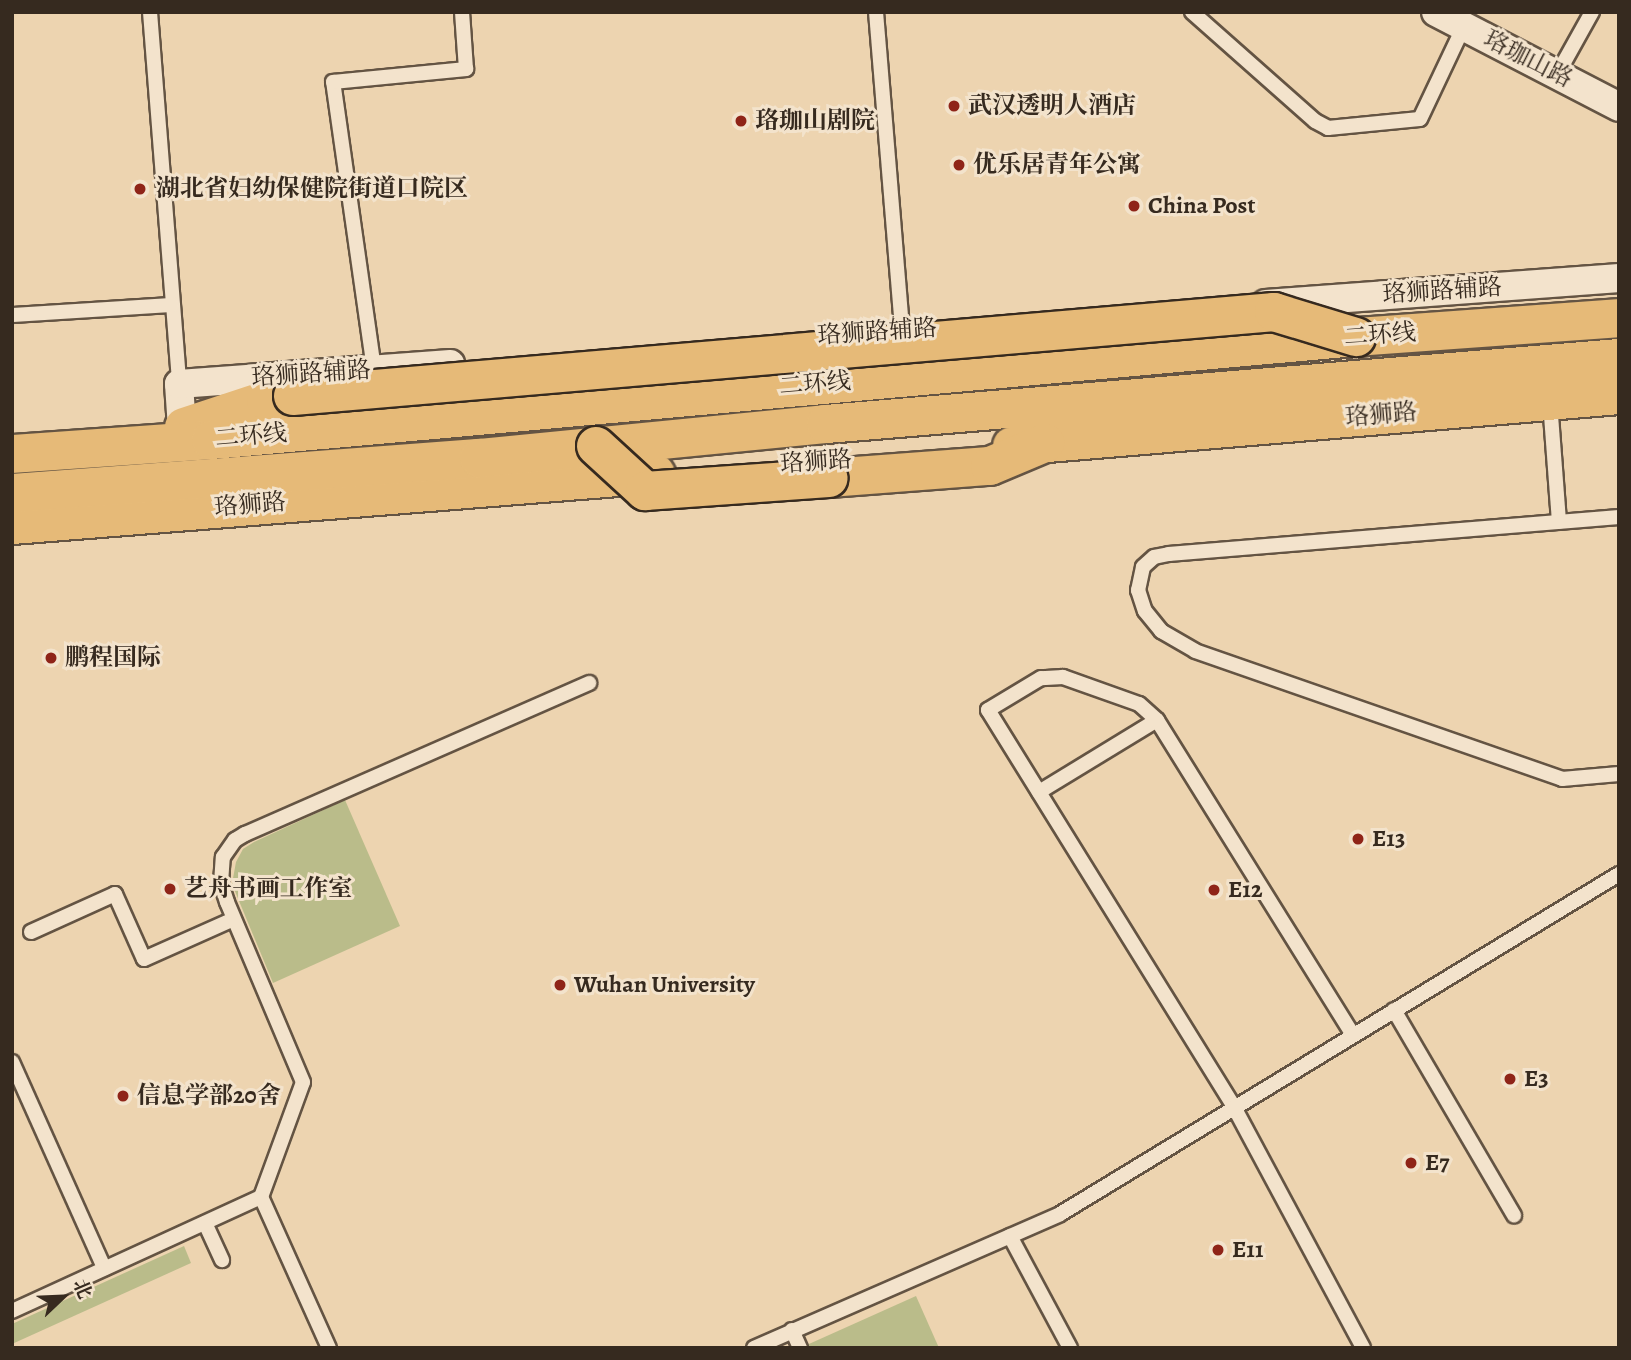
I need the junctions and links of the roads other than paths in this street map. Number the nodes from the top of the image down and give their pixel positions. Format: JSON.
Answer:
{"nodes":[{"id":1,"x":149,"y":12,"type":"edge"},
{"id":2,"x":462,"y":12,"type":"edge"},
{"id":3,"x":876,"y":12,"type":"edge"},
{"id":4,"x":1192,"y":12,"type":"edge"},
{"id":5,"x":1436,"y":12,"type":"edge"},
{"id":6,"x":1592,"y":12,"type":"edge"},
{"id":7,"x":1464,"y":26,"type":"junction"},
{"id":8,"x":1558,"y":73,"type":"junction"},
{"id":9,"x":1619,"y":107,"type":"edge"},
{"id":10,"x":1619,"y":278,"type":"edge"},
{"id":11,"x":1619,"y":303,"type":"edge"},
{"id":12,"x":173,"y":305,"type":"junction"},
{"id":13,"x":12,"y":315,"type":"edge"},
{"id":14,"x":1619,"y":318,"type":"edge"},
{"id":15,"x":902,"y":331,"type":"junction"},
{"id":16,"x":1356,"y":337,"type":"junction"},
{"id":17,"x":1619,"y":358,"type":"edge"},
{"id":18,"x":374,"y":369,"type":"junction"},
{"id":19,"x":179,"y":384,"type":"junction"},
{"id":20,"x":1619,"y":395,"type":"edge"},
{"id":21,"x":1550,"y":401,"type":"junction"},
{"id":22,"x":182,"y":428,"type":"junction"},
{"id":23,"x":12,"y":440,"type":"edge"},
{"id":24,"x":1045,"y":443,"type":"junction"},
{"id":25,"x":596,"y":446,"type":"junction"},
{"id":26,"x":12,"y":454,"type":"edge"},
{"id":27,"x":12,"y":493,"type":"edge"},
{"id":28,"x":1619,"y":517,"type":"edge"},
{"id":29,"x":1559,"y":522,"type":"junction"},
{"id":30,"x":12,"y":525,"type":"edge"},
{"id":31,"x":589,"y":683,"type":"dead end"},
{"id":32,"x":1157,"y":720,"type":"junction"},
{"id":33,"x":1619,"y":775,"type":"edge"},
{"id":34,"x":1039,"y":792,"type":"junction"},
{"id":35,"x":1619,"y":874,"type":"edge"},
{"id":36,"x":234,"y":919,"type":"junction"},
{"id":37,"x":32,"y":932,"type":"dead end"},
{"id":38,"x":1394,"y":1010,"type":"junction"},
{"id":39,"x":1353,"y":1035,"type":"junction"},
{"id":40,"x":12,"y":1062,"type":"edge"},
{"id":41,"x":1234,"y":1107,"type":"junction"},
{"id":42,"x":261,"y":1198,"type":"junction"},
{"id":43,"x":1514,"y":1215,"type":"dead end"},
{"id":44,"x":205,"y":1223,"type":"junction"},
{"id":45,"x":1010,"y":1236,"type":"junction"},
{"id":46,"x":222,"y":1260,"type":"dead end"},
{"id":47,"x":104,"y":1268,"type":"junction"},
{"id":48,"x":12,"y":1311,"type":"edge"},
{"id":49,"x":792,"y":1330,"type":"junction"},
{"id":50,"x":329,"y":1348,"type":"edge"},
{"id":51,"x":754,"y":1348,"type":"edge"},
{"id":52,"x":800,"y":1348,"type":"edge"},
{"id":53,"x":1070,"y":1348,"type":"edge"},
{"id":54,"x":1363,"y":1348,"type":"edge"}],
"edges":[{"from":1,"to":12,"type":"lane"},
{"from":2,"to":18,"type":"lane"},
{"from":3,"to":15,"type":"lane"},
{"from":4,"to":7,"type":"lane"},
{"from":5,"to":7,"type":"street","name":"珞珈山路"},
{"from":6,"to":8,"type":"lane"},
{"from":7,"to":8,"type":"street","name":"珞珈山路"},
{"from":8,"to":9,"type":"street","name":"珞珈山路"},
{"from":10,"to":15,"type":"street","name":"珞狮路辅路"},
{"from":11,"to":22,"type":"main road"},
{"from":12,"to":13,"type":"lane"},
{"from":12,"to":19,"type":"lane"},
{"from":14,"to":16,"type":"main road","name":"二环线"},
{"from":15,"to":18,"type":"street","name":"珞狮路辅路"},
{"from":16,"to":22,"type":"main road","bridge":true},
{"from":16,"to":26,"type":"main road","name":"二环线"},
{"from":17,"to":25,"type":"main road","name":"二环线"},
{"from":18,"to":19,"type":"street","name":"珞狮路辅路"},
{"from":19,"to":22,"type":"street"},
{"from":20,"to":21,"type":"main road","name":"珞狮路"},
{"from":21,"to":24,"type":"main road","name":"珞狮路"},
{"from":21,"to":29,"type":"lane"},
{"from":22,"to":23,"type":"main road"},
{"from":24,"to":25,"type":"main road","bridge":true},
{"from":24,"to":30,"type":"main road","name":"珞狮路"},
{"from":25,"to":27,"type":"main road","name":"二环线"},
{"from":28,"to":29,"type":"lane"},
{"from":29,"to":33,"type":"lane"},
{"from":31,"to":36,"type":"lane"},
{"from":32,"to":34,"type":"lane"},
{"from":32,"to":34,"type":"lane"},
{"from":32,"to":39,"type":"lane"},
{"from":34,"to":41,"type":"lane"},
{"from":35,"to":38,"type":"lane"},
{"from":36,"to":37,"type":"lane"},
{"from":36,"to":42,"type":"lane"},
{"from":38,"to":39,"type":"lane"},
{"from":38,"to":43,"type":"lane"},
{"from":39,"to":41,"type":"lane"},
{"from":40,"to":47,"type":"lane"},
{"from":41,"to":45,"type":"lane"},
{"from":41,"to":54,"type":"lane"},
{"from":42,"to":44,"type":"lane"},
{"from":42,"to":50,"type":"lane"},
{"from":44,"to":46,"type":"lane"},
{"from":44,"to":47,"type":"lane"},
{"from":45,"to":49,"type":"lane"},
{"from":45,"to":53,"type":"lane"},
{"from":47,"to":48,"type":"lane"},
{"from":49,"to":51,"type":"lane"},
{"from":49,"to":52,"type":"lane"}]}
